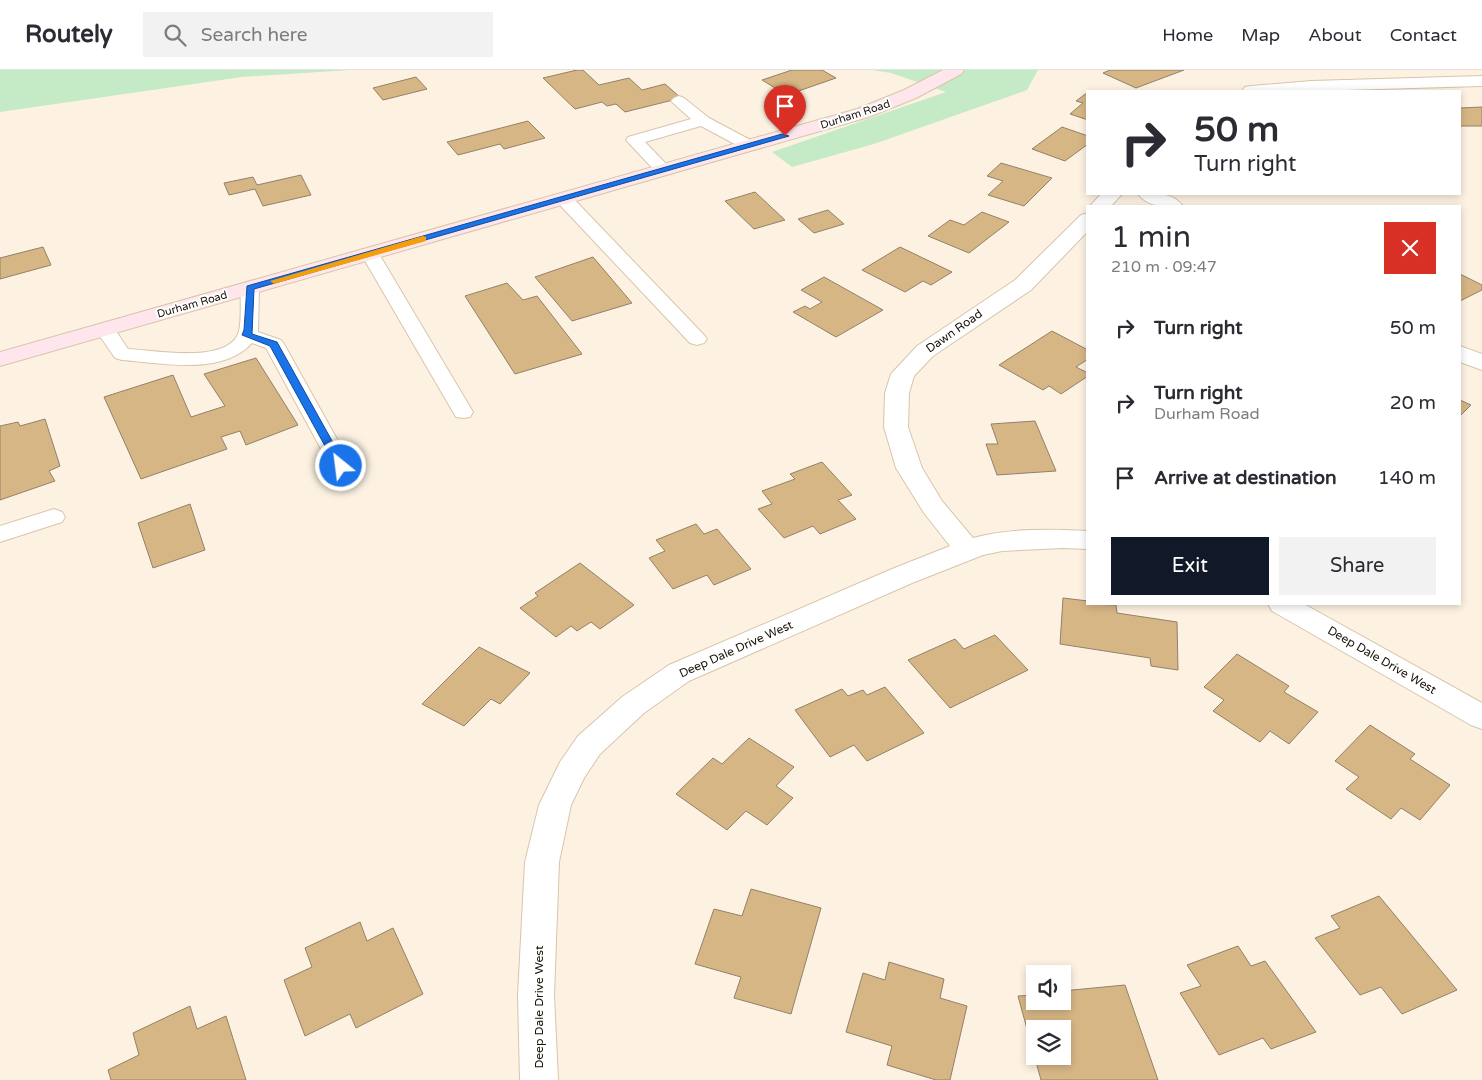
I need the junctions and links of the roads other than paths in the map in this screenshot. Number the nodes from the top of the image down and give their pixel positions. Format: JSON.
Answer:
{"nodes":[{"id":1,"x":955,"y":70,"type":"edge"},
{"id":2,"x":1482,"y":81,"type":"edge"},
{"id":3,"x":1263,"y":90,"type":"edge"},
{"id":4,"x":679,"y":101,"type":"dead end"},
{"id":5,"x":703,"y":121,"type":"junction"},
{"id":6,"x":750,"y":146,"type":"junction"},
{"id":7,"x":664,"y":170,"type":"junction"},
{"id":8,"x":1111,"y":195,"type":"edge"},
{"id":9,"x":1150,"y":195,"type":"edge"},
{"id":10,"x":564,"y":199,"type":"junction"},
{"id":11,"x":1101,"y":205,"type":"edge"},
{"id":12,"x":1171,"y":205,"type":"edge"},
{"id":13,"x":1086,"y":221,"type":"edge"},
{"id":14,"x":370,"y":254,"type":"junction"},
{"id":15,"x":250,"y":288,"type":"junction"},
{"id":16,"x":104,"y":329,"type":"junction"},
{"id":17,"x":247,"y":335,"type":"junction"},
{"id":18,"x":697,"y":339,"type":"dead end"},
{"id":19,"x":1461,"y":353,"type":"edge"},
{"id":20,"x":0,"y":358,"type":"edge"},
{"id":21,"x":1482,"y":363,"type":"edge"},
{"id":22,"x":463,"y":412,"type":"dead end"},
{"id":23,"x":341,"y":466,"type":"dead end"},
{"id":24,"x":54,"y":517,"type":"dead end"},
{"id":25,"x":0,"y":534,"type":"edge"},
{"id":26,"x":1086,"y":540,"type":"edge"},
{"id":27,"x":968,"y":550,"type":"junction"},
{"id":28,"x":1284,"y":605,"type":"edge"},
{"id":29,"x":1482,"y":717,"type":"edge"},
{"id":30,"x":539,"y":1080,"type":"edge"}],
"edges":[{"from":1,"to":6,"type":"main road","name":"Durham Road"},
{"from":2,"to":3,"type":"street"},
{"from":4,"to":5,"type":"lane"},
{"from":5,"to":6,"type":"lane"},
{"from":5,"to":7,"type":"lane"},
{"from":6,"to":7,"type":"main road","name":"Durham Road"},
{"from":7,"to":10,"type":"main road","name":"Durham Road"},
{"from":8,"to":11,"type":"street"},
{"from":9,"to":12,"type":"street"},
{"from":10,"to":14,"type":"main road","name":"Durham Road"},
{"from":10,"to":18,"type":"lane"},
{"from":13,"to":27,"type":"street","name":"Dawn Road"},
{"from":14,"to":15,"type":"main road","name":"Durham Road"},
{"from":14,"to":22,"type":"lane"},
{"from":15,"to":16,"type":"main road","name":"Durham Road"},
{"from":15,"to":17,"type":"lane"},
{"from":16,"to":17,"type":"lane"},
{"from":16,"to":20,"type":"main road","name":"Durham Road"},
{"from":17,"to":23,"type":"lane"},
{"from":19,"to":21,"type":"street"},
{"from":24,"to":25,"type":"lane"},
{"from":26,"to":27,"type":"street","name":"Deep Dale Drive West"},
{"from":27,"to":30,"type":"street","name":"Deep Dale Drive West"},
{"from":28,"to":29,"type":"street","name":"Deep Dale Drive West"}]}
